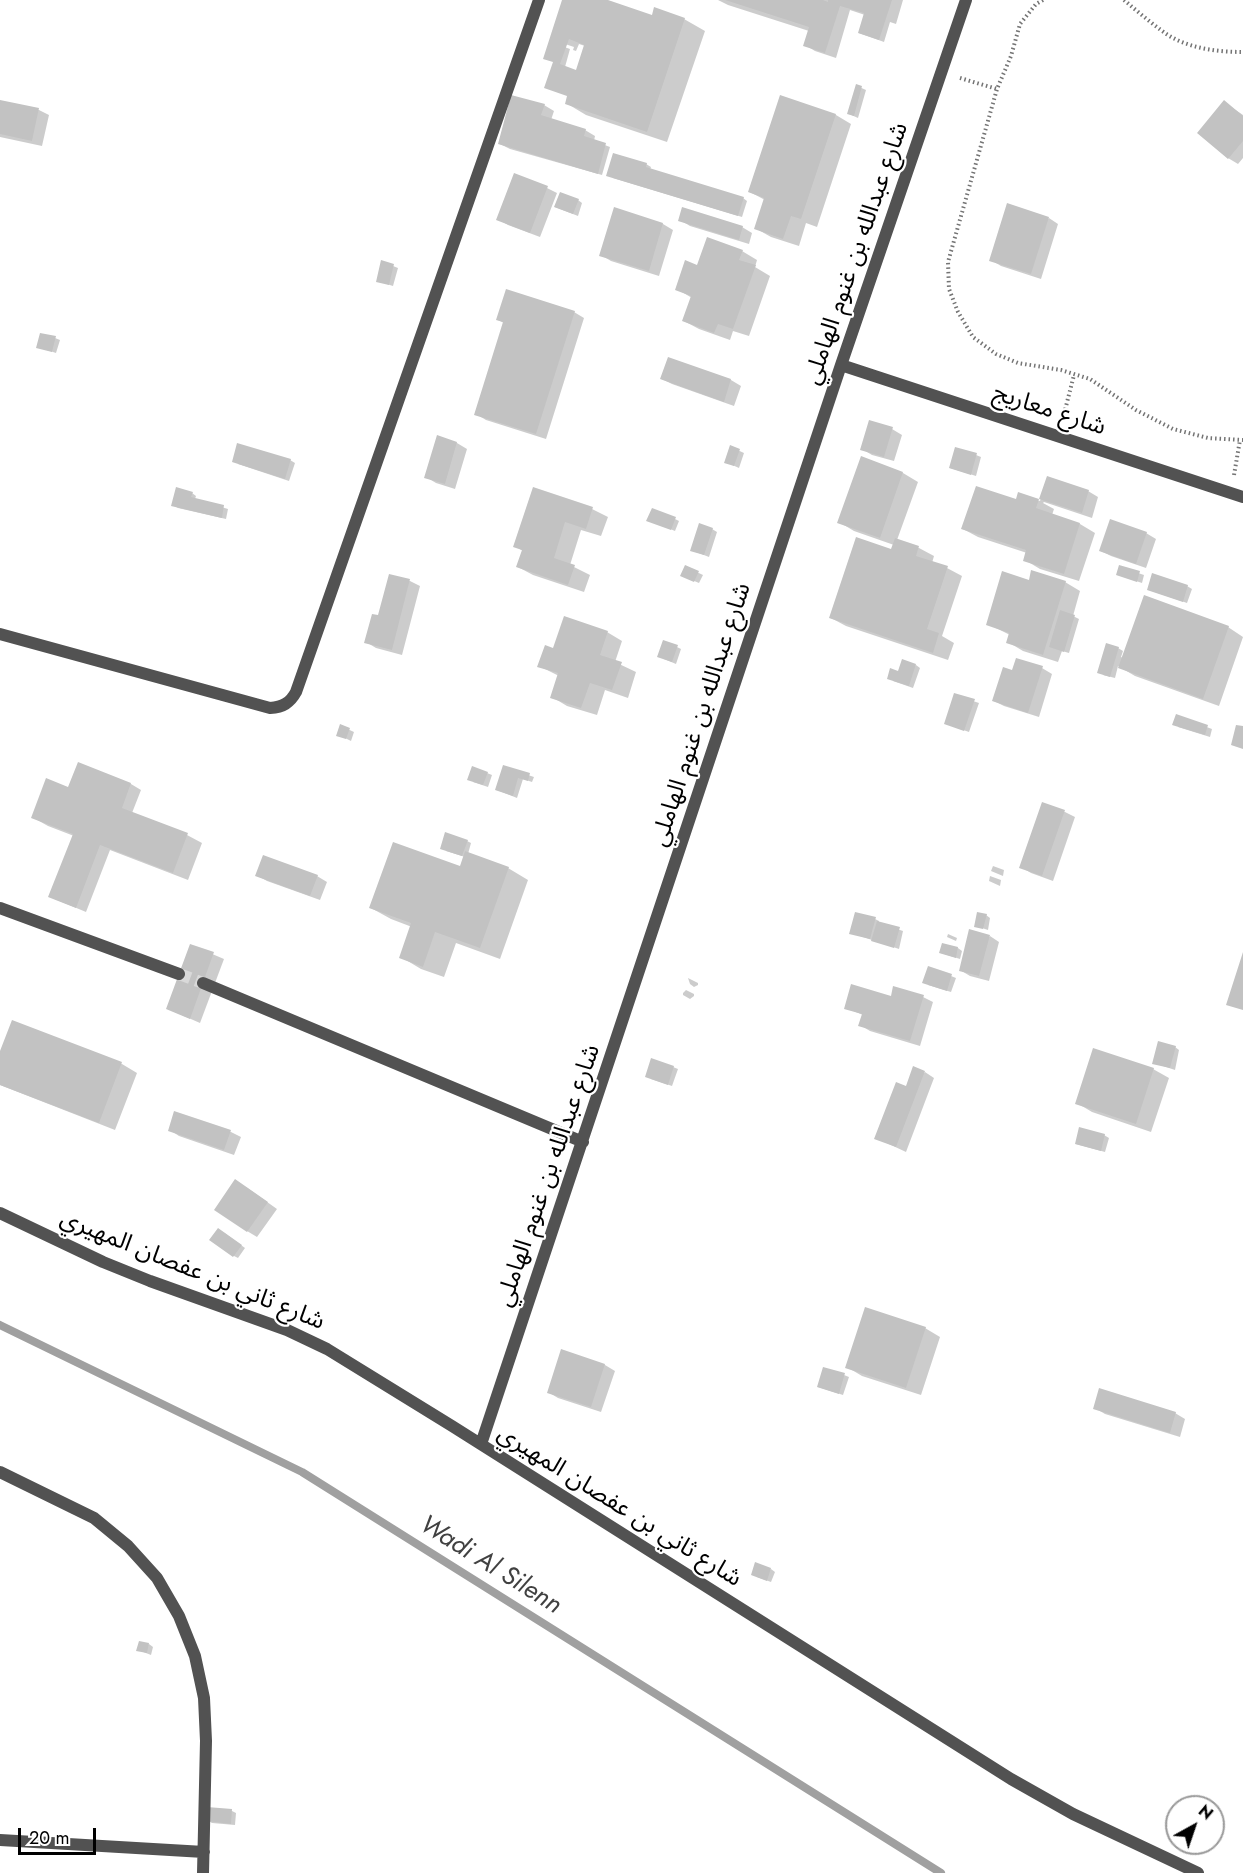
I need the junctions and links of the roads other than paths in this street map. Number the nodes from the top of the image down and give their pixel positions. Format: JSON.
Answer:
{"nodes":[{"id":1,"x":539,"y":0,"type":"edge"},
{"id":2,"x":966,"y":0,"type":"edge"},
{"id":3,"x":841,"y":365,"type":"junction"},
{"id":4,"x":1237,"y":495,"type":"edge"},
{"id":5,"x":0,"y":634,"type":"edge"},
{"id":6,"x":0,"y":908,"type":"edge"},
{"id":7,"x":179,"y":974,"type":"tunnel mouth"},
{"id":8,"x":203,"y":983,"type":"tunnel mouth"},
{"id":9,"x":583,"y":1142,"type":"junction"},
{"id":10,"x":0,"y":1213,"type":"edge"},
{"id":11,"x":481,"y":1444,"type":"junction"},
{"id":12,"x":0,"y":1472,"type":"edge"},
{"id":13,"x":0,"y":1840,"type":"edge"},
{"id":14,"x":204,"y":1852,"type":"junction"},
{"id":15,"x":203,"y":1873,"type":"edge"},
{"id":16,"x":1198,"y":1873,"type":"edge"}],
"edges":[{"from":1,"to":5,"type":"street"},
{"from":2,"to":3,"type":"street","name":"شارع عبدالله بن غنوم الهاملي"},
{"from":3,"to":4,"type":"street","name":"شارع معاريج"},
{"from":3,"to":9,"type":"street","name":"شارع عبدالله بن غنوم الهاملي"},
{"from":6,"to":7,"type":"street"},
{"from":8,"to":9,"type":"street"},
{"from":9,"to":11,"type":"street","name":"شارع عبدالله بن غنوم الهاملي"},
{"from":10,"to":11,"type":"street","name":"شارع ثاني بن عفصان المهيري"},
{"from":11,"to":16,"type":"street","name":"شارع ثاني بن عفصان المهيري"},
{"from":12,"to":14,"type":"street"},
{"from":13,"to":14,"type":"street"},
{"from":14,"to":15,"type":"street"}]}
